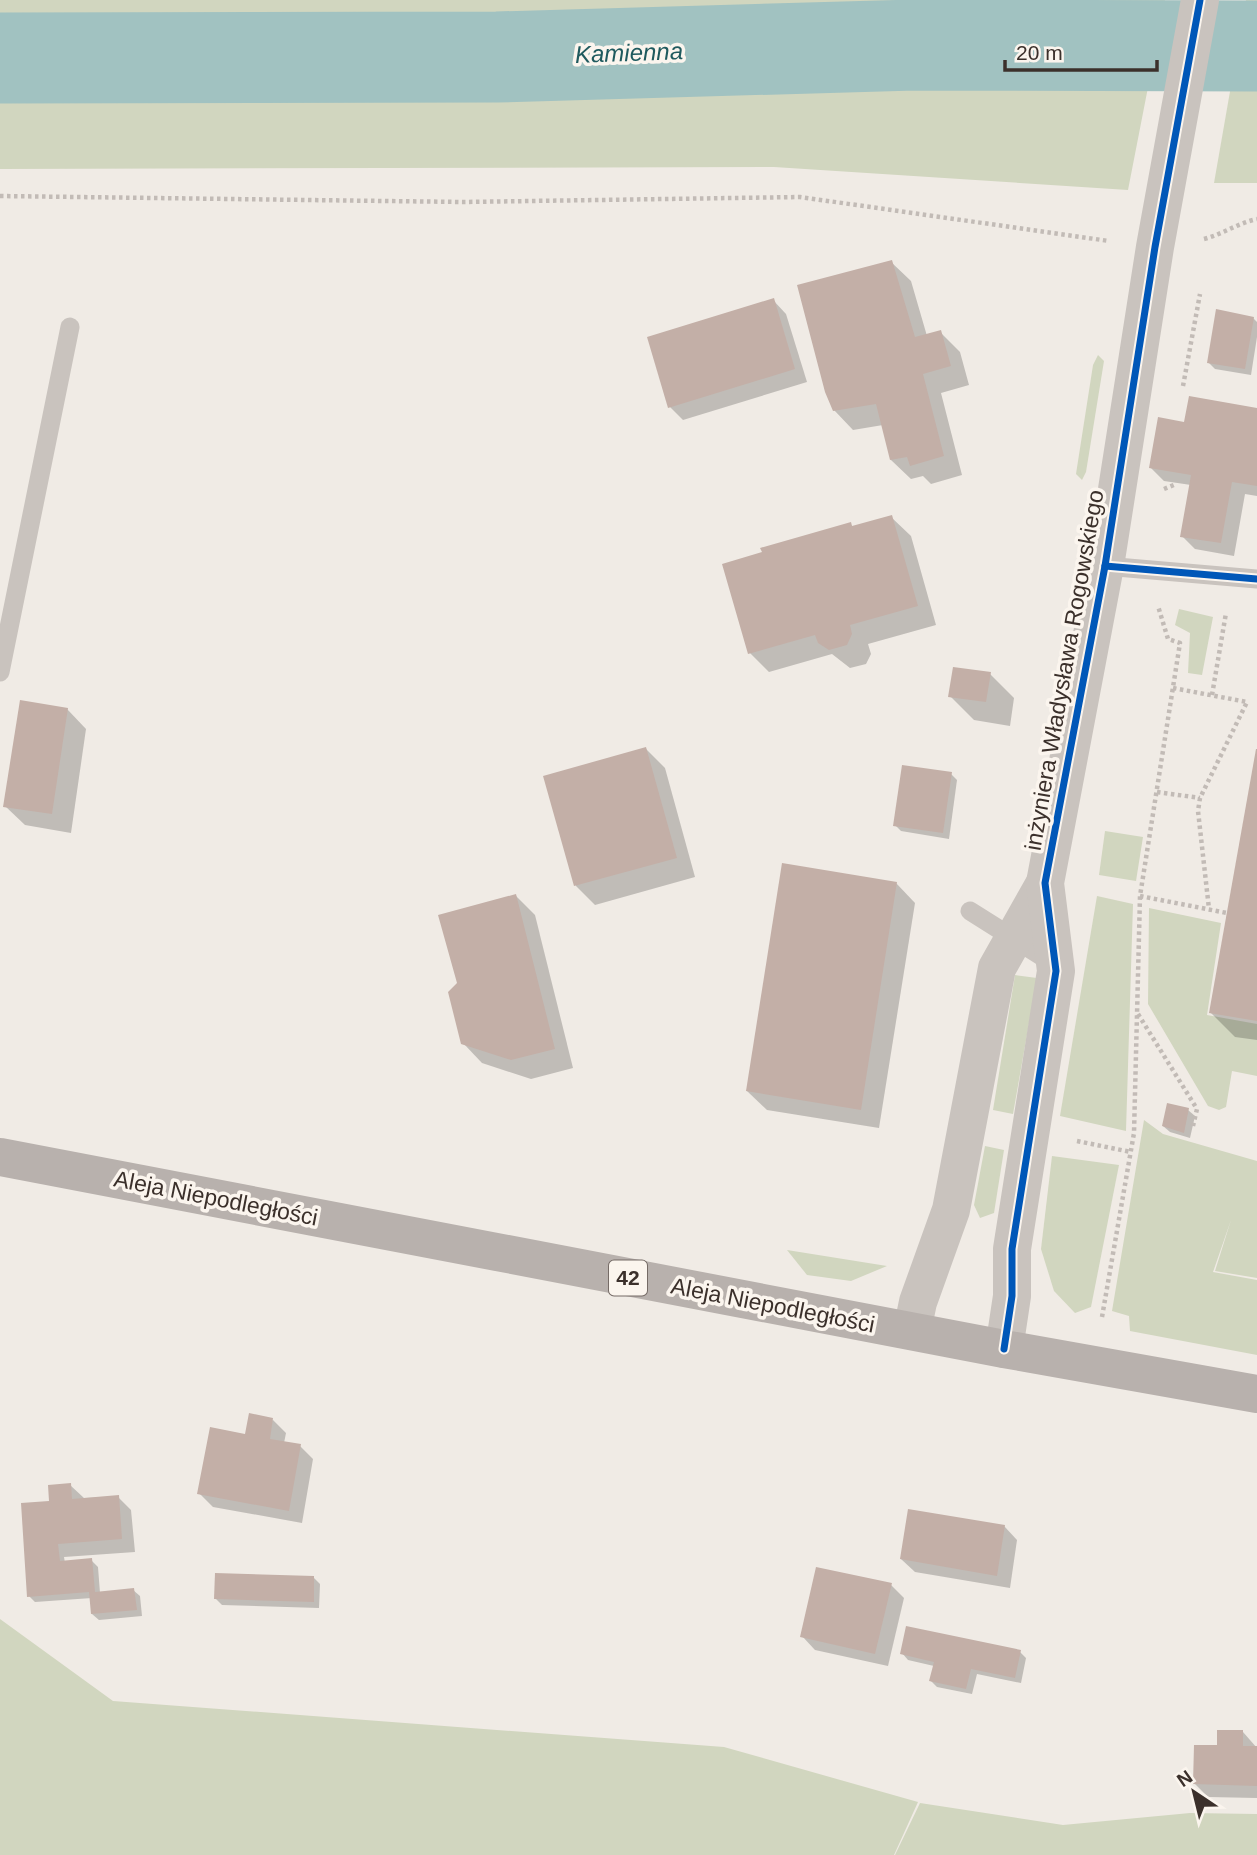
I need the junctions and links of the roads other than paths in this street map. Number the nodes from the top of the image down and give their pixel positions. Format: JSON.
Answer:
{"nodes":[{"id":1,"x":1200,"y":0,"type":"edge"},
{"id":2,"x":70,"y":327,"type":"dead end"},
{"id":3,"x":1105,"y":566,"type":"junction"},
{"id":4,"x":1257,"y":579,"type":"edge"},
{"id":5,"x":0,"y":672,"type":"edge"},
{"id":6,"x":1045,"y":883,"type":"junction"},
{"id":7,"x":970,"y":911,"type":"dead end"},
{"id":8,"x":1013,"y":938,"type":"junction"},
{"id":9,"x":1055,"y":965,"type":"junction"},
{"id":10,"x":0,"y":1157,"type":"edge"},
{"id":11,"x":912,"y":1331,"type":"junction"},
{"id":12,"x":1004,"y":1349,"type":"junction"},
{"id":13,"x":1257,"y":1394,"type":"edge"}],
"edges":[{"from":1,"to":3,"type":"street","name":"inżyniera Władysława Rogowskiego"},
{"from":2,"to":5,"type":"lane"},
{"from":3,"to":4,"type":"lane"},
{"from":3,"to":6,"type":"street","name":"inżyniera Władysława Rogowskiego"},
{"from":6,"to":8,"type":"street","name":"inżyniera Władysława Rogowskiego"},
{"from":6,"to":9,"type":"street","name":"inżyniera Władysława Rogowskiego"},
{"from":7,"to":8,"type":"lane"},
{"from":8,"to":9,"type":"lane"},
{"from":8,"to":11,"type":"street","name":"inżyniera Władysława Rogowskiego"},
{"from":9,"to":12,"type":"street","name":"inżyniera Władysława Rogowskiego"},
{"from":10,"to":11,"type":"main road","name":"Aleja Niepodległości","number":"42"},
{"from":11,"to":12,"type":"main road","name":"Aleja Niepodległości","number":"42"},
{"from":12,"to":13,"type":"main road","name":"Aleja Niepodległości","number":"42"}]}
